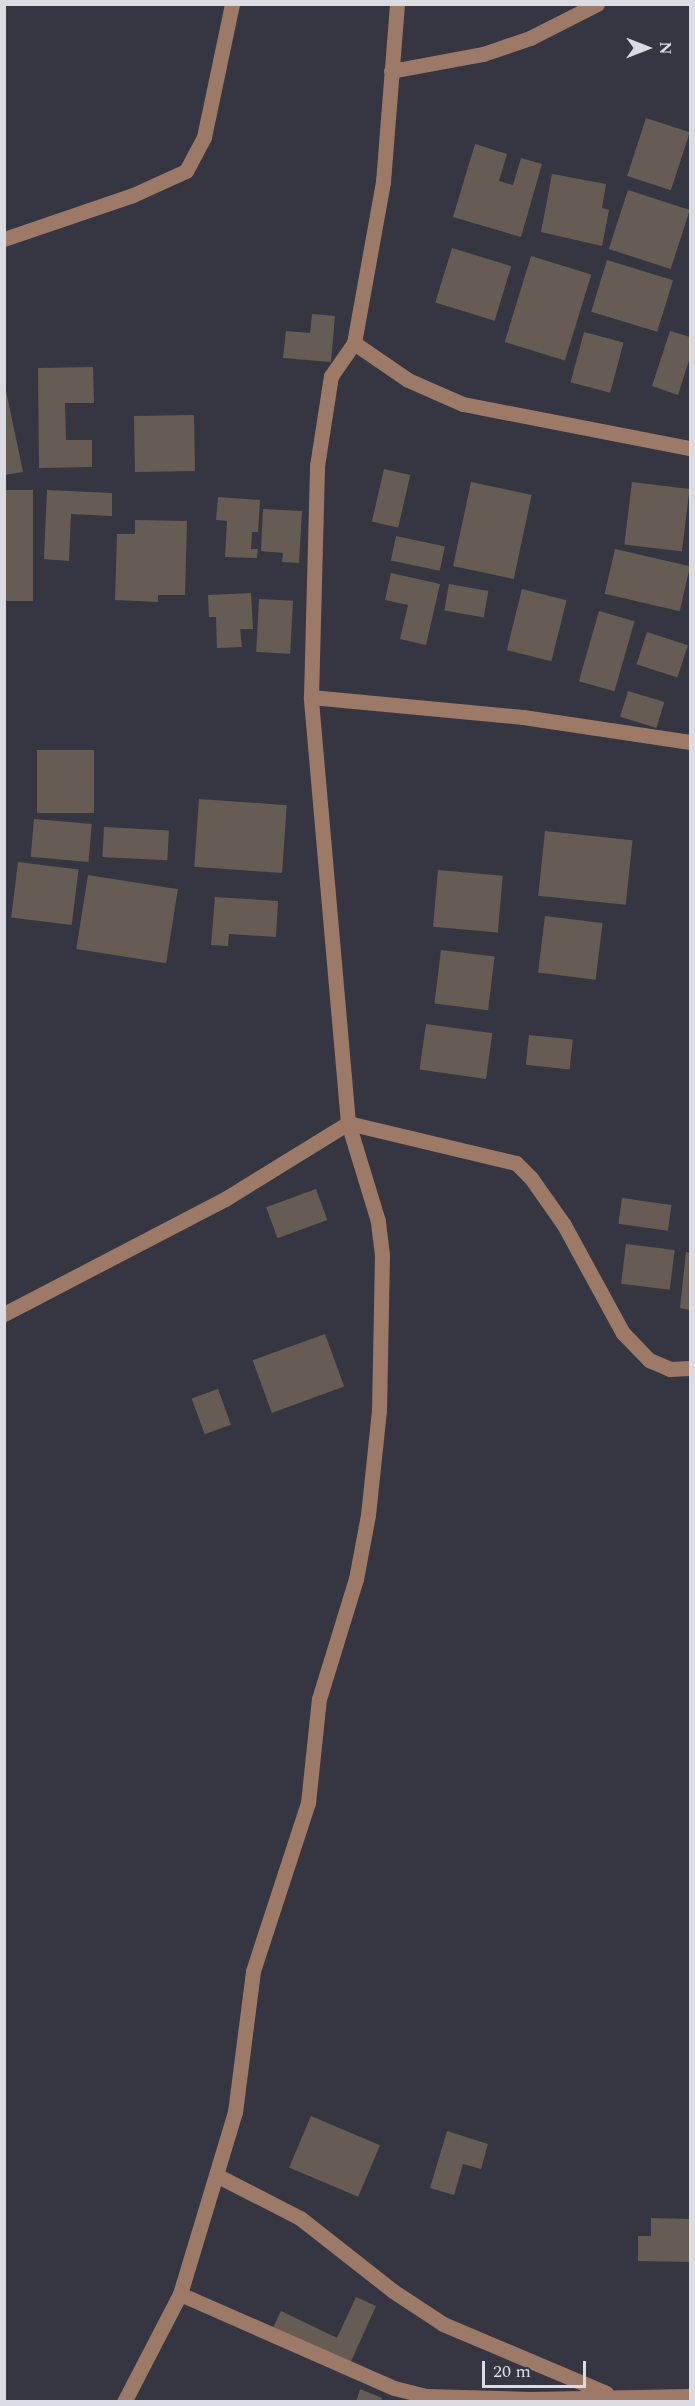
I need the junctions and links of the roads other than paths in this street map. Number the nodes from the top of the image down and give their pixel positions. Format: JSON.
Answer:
{"nodes":[{"id":1,"x":232,"y":4,"type":"edge"},
{"id":2,"x":397,"y":4,"type":"edge"},
{"id":3,"x":597,"y":4,"type":"edge"},
{"id":4,"x":392,"y":71,"type":"junction"},
{"id":5,"x":4,"y":239,"type":"edge"},
{"id":6,"x":354,"y":343,"type":"junction"},
{"id":7,"x":690,"y":448,"type":"edge"},
{"id":8,"x":311,"y":697,"type":"junction"},
{"id":9,"x":689,"y":738,"type":"edge"},
{"id":10,"x":348,"y":1123,"type":"junction"},
{"id":11,"x":4,"y":1314,"type":"edge"},
{"id":12,"x":690,"y":1368,"type":"edge"},
{"id":13,"x":216,"y":2175,"type":"junction"},
{"id":14,"x":180,"y":2294,"type":"junction"},
{"id":15,"x":609,"y":2395,"type":"junction"},
{"id":16,"x":690,"y":2396,"type":"edge"},
{"id":17,"x":124,"y":2402,"type":"edge"}],
"edges":[{"from":1,"to":5,"type":"street"},
{"from":2,"to":4,"type":"street"},
{"from":3,"to":4,"type":"street"},
{"from":4,"to":6,"type":"street"},
{"from":6,"to":7,"type":"street"},
{"from":6,"to":8,"type":"street"},
{"from":8,"to":9,"type":"street"},
{"from":8,"to":10,"type":"street"},
{"from":10,"to":11,"type":"street"},
{"from":10,"to":12,"type":"street"},
{"from":10,"to":13,"type":"street"},
{"from":13,"to":14,"type":"street"},
{"from":13,"to":15,"type":"street"},
{"from":14,"to":15,"type":"street"},
{"from":14,"to":17,"type":"street"},
{"from":15,"to":16,"type":"street"}]}
